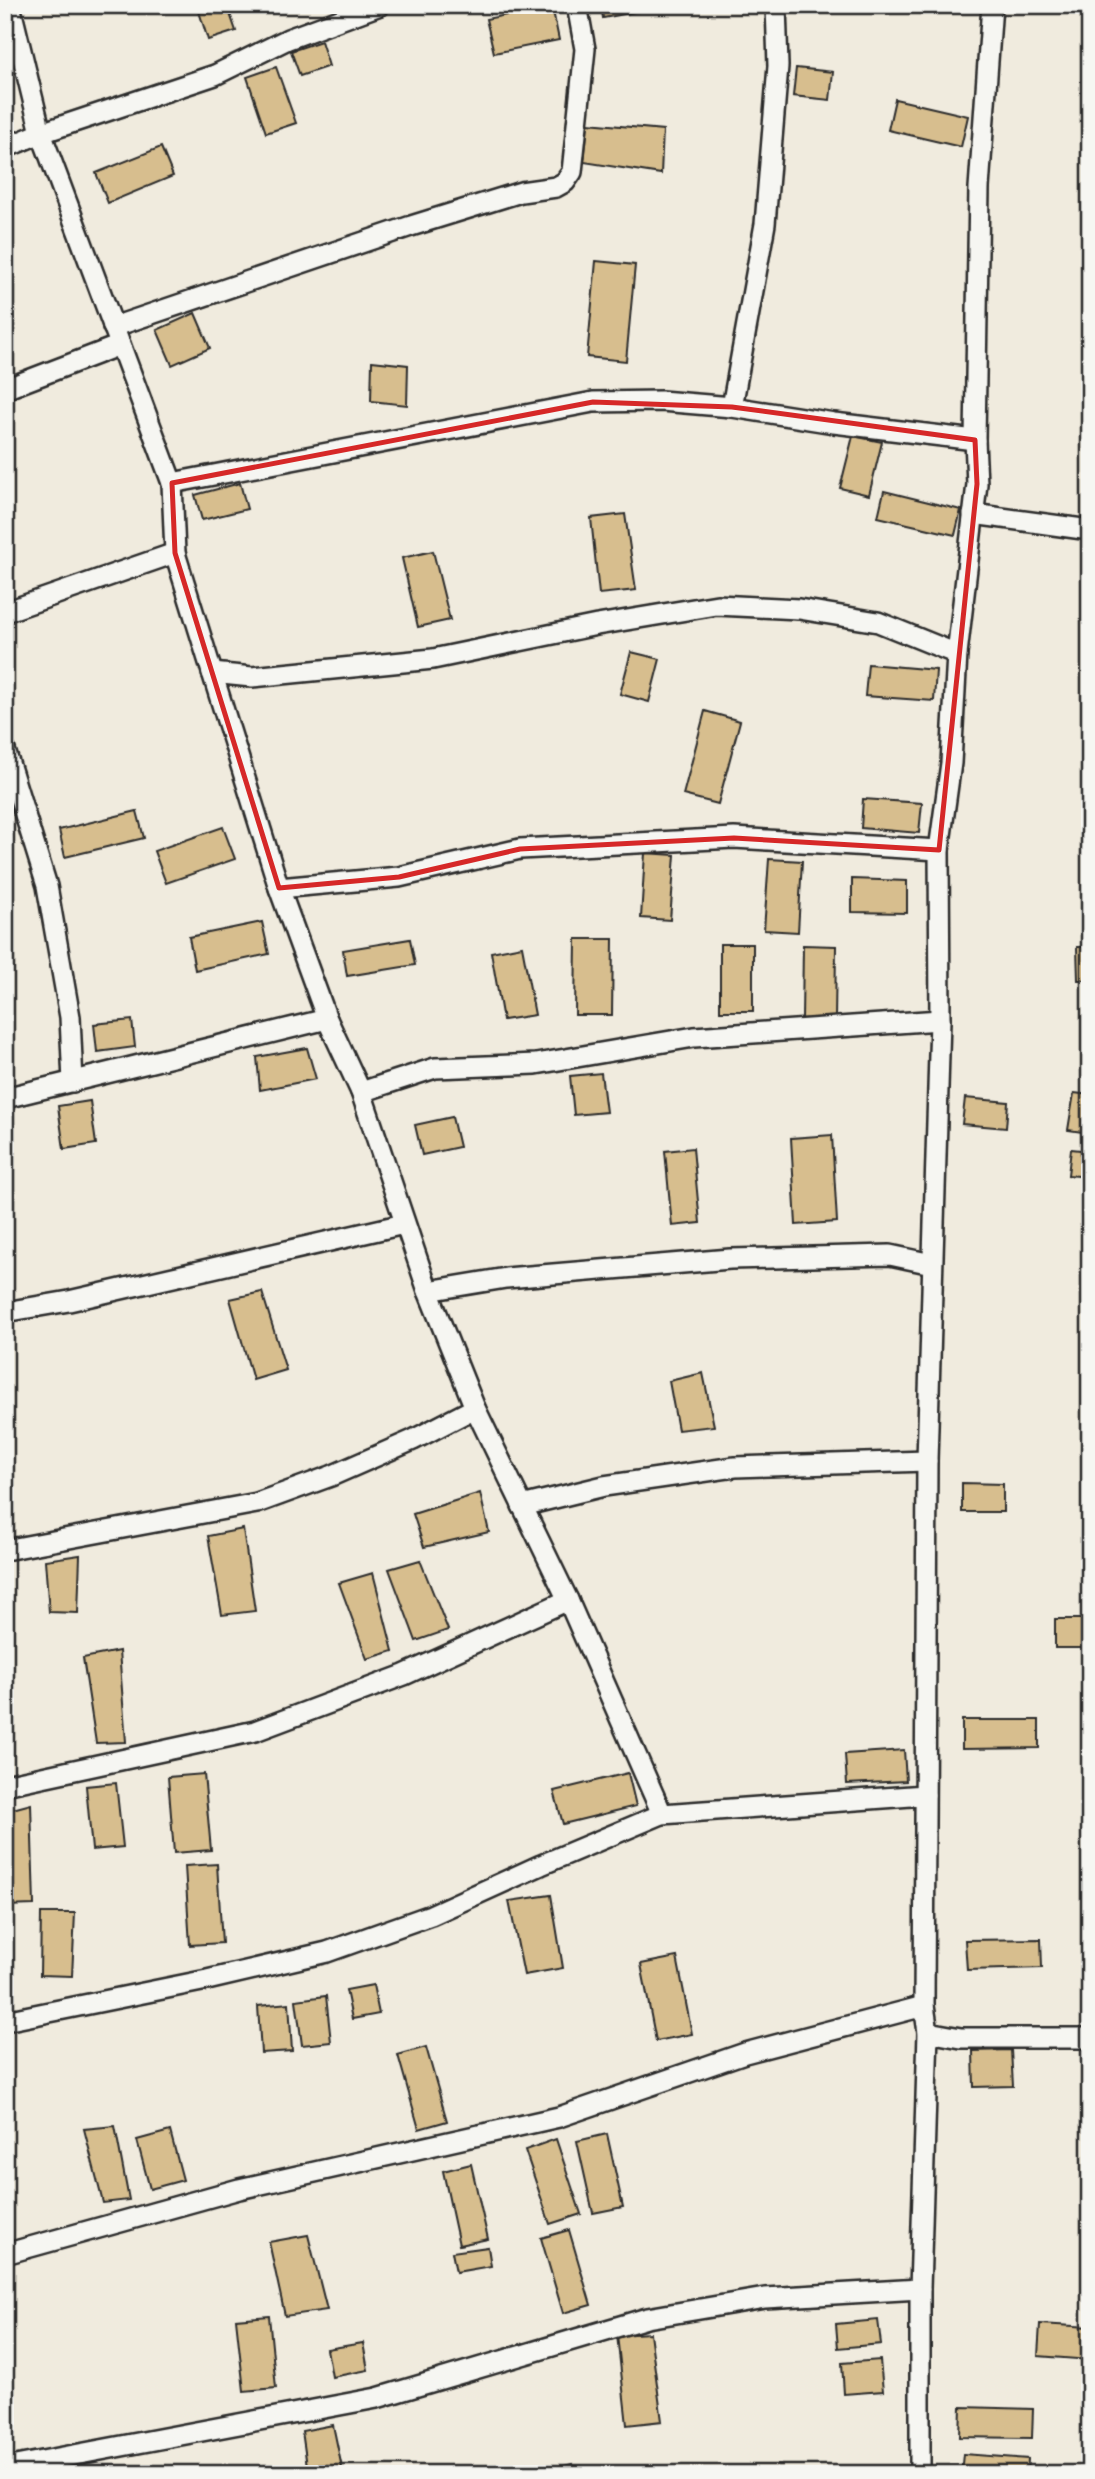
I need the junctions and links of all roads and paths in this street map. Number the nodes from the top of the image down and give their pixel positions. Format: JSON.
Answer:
{"nodes":[{"id":1,"x":10,"y":5,"type":"edge"},
{"id":2,"x":380,"y":5,"type":"edge"},
{"id":3,"x":577,"y":5,"type":"edge"},
{"id":4,"x":776,"y":5,"type":"edge"},
{"id":5,"x":992,"y":5,"type":"edge"},
{"id":6,"x":41,"y":133,"type":"junction"},
{"id":7,"x":5,"y":148,"type":"edge"},
{"id":8,"x":113,"y":327,"type":"junction"},
{"id":9,"x":120,"y":345,"type":"junction"},
{"id":10,"x":5,"y":389,"type":"edge"},
{"id":11,"x":732,"y":407,"type":"junction"},
{"id":12,"x":975,"y":440,"type":"junction"},
{"id":13,"x":172,"y":483,"type":"junction"},
{"id":14,"x":973,"y":514,"type":"junction"},
{"id":15,"x":1090,"y":530,"type":"edge"},
{"id":16,"x":175,"y":553,"type":"junction"},
{"id":17,"x":5,"y":612,"type":"edge"},
{"id":18,"x":957,"y":654,"type":"junction"},
{"id":19,"x":212,"y":673,"type":"junction"},
{"id":20,"x":5,"y":750,"type":"edge"},
{"id":21,"x":939,"y":850,"type":"junction"},
{"id":22,"x":279,"y":888,"type":"junction"},
{"id":23,"x":327,"y":1019,"type":"junction"},
{"id":24,"x":940,"y":1020,"type":"junction"},
{"id":25,"x":73,"y":1082,"type":"junction"},
{"id":26,"x":361,"y":1092,"type":"junction"},
{"id":27,"x":5,"y":1098,"type":"edge"},
{"id":28,"x":404,"y":1224,"type":"junction"},
{"id":29,"x":932,"y":1264,"type":"junction"},
{"id":30,"x":428,"y":1291,"type":"junction"},
{"id":31,"x":5,"y":1312,"type":"edge"},
{"id":32,"x":475,"y":1408,"type":"junction"},
{"id":33,"x":927,"y":1461,"type":"junction"},
{"id":34,"x":522,"y":1506,"type":"junction"},
{"id":35,"x":5,"y":1550,"type":"edge"},
{"id":36,"x":568,"y":1600,"type":"junction"},
{"id":37,"x":5,"y":1785,"type":"edge"},
{"id":38,"x":925,"y":1795,"type":"junction"},
{"id":39,"x":662,"y":1815,"type":"junction"},
{"id":40,"x":924,"y":2006,"type":"junction"},
{"id":41,"x":5,"y":2021,"type":"edge"},
{"id":42,"x":928,"y":2032,"type":"junction"},
{"id":43,"x":1090,"y":2038,"type":"edge"},
{"id":44,"x":5,"y":2253,"type":"edge"},
{"id":45,"x":920,"y":2289,"type":"junction"},
{"id":46,"x":5,"y":2468,"type":"edge"},
{"id":47,"x":920,"y":2474,"type":"edge"}],
"edges":[{"from":1,"to":6,"type":"street"},
{"from":2,"to":6,"type":"street"},
{"from":3,"to":8,"type":"street"},
{"from":4,"to":11,"type":"street"},
{"from":5,"to":12,"type":"street"},
{"from":6,"to":7,"type":"street"},
{"from":6,"to":8,"type":"street"},
{"from":8,"to":9,"type":"street"},
{"from":9,"to":10,"type":"street"},
{"from":9,"to":13,"type":"street"},
{"from":11,"to":12,"type":"street"},
{"from":11,"to":13,"type":"street"},
{"from":12,"to":14,"type":"street"},
{"from":13,"to":16,"type":"street"},
{"from":14,"to":15,"type":"street"},
{"from":14,"to":18,"type":"street"},
{"from":16,"to":17,"type":"street"},
{"from":16,"to":19,"type":"street"},
{"from":18,"to":19,"type":"street"},
{"from":18,"to":21,"type":"street"},
{"from":19,"to":22,"type":"street"},
{"from":20,"to":25,"type":"street"},
{"from":21,"to":22,"type":"street"},
{"from":21,"to":24,"type":"street"},
{"from":22,"to":23,"type":"street"},
{"from":23,"to":25,"type":"street"},
{"from":23,"to":26,"type":"street"},
{"from":24,"to":26,"type":"street"},
{"from":24,"to":29,"type":"street"},
{"from":25,"to":27,"type":"street"},
{"from":26,"to":28,"type":"street"},
{"from":28,"to":30,"type":"street"},
{"from":28,"to":31,"type":"street"},
{"from":29,"to":30,"type":"street"},
{"from":29,"to":33,"type":"street"},
{"from":30,"to":32,"type":"street"},
{"from":32,"to":34,"type":"street"},
{"from":32,"to":35,"type":"street"},
{"from":33,"to":34,"type":"street"},
{"from":33,"to":38,"type":"street"},
{"from":34,"to":36,"type":"street"},
{"from":36,"to":37,"type":"street"},
{"from":36,"to":39,"type":"street"},
{"from":38,"to":39,"type":"street"},
{"from":38,"to":40,"type":"street"},
{"from":39,"to":41,"type":"street"},
{"from":40,"to":42,"type":"street"},
{"from":40,"to":44,"type":"street"},
{"from":42,"to":43,"type":"street"},
{"from":42,"to":45,"type":"street"},
{"from":45,"to":46,"type":"street"},
{"from":45,"to":47,"type":"street"}]}
